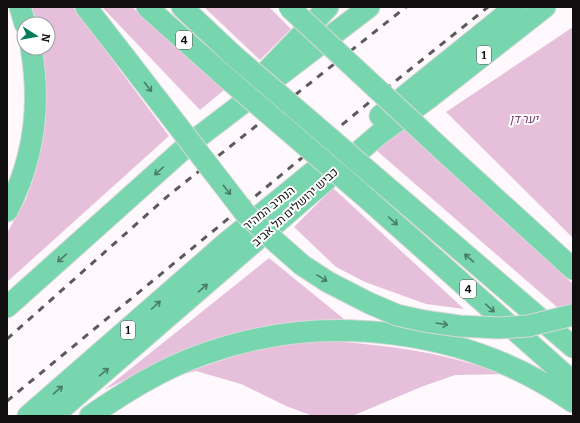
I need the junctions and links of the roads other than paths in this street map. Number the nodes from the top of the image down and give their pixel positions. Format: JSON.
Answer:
{"nodes":[{"id":1,"x":86,"y":7,"type":"edge"},
{"id":2,"x":147,"y":7,"type":"edge"},
{"id":3,"x":182,"y":7,"type":"edge"},
{"id":4,"x":289,"y":7,"type":"edge"},
{"id":5,"x":293,"y":7,"type":"edge"},
{"id":6,"x":328,"y":7,"type":"edge"},
{"id":7,"x":369,"y":7,"type":"edge"},
{"id":8,"x":515,"y":7,"type":"edge"},
{"id":9,"x":544,"y":9,"type":"edge"},
{"id":10,"x":310,"y":27,"type":"junction"},
{"id":11,"x":32,"y":56,"type":"edge"},
{"id":12,"x":215,"y":125,"type":"junction"},
{"id":13,"x":7,"y":211,"type":"edge"},
{"id":14,"x":573,"y":269,"type":"edge"},
{"id":15,"x":7,"y":307,"type":"edge"},
{"id":16,"x":573,"y":315,"type":"edge"},
{"id":17,"x":573,"y":347,"type":"edge"},
{"id":18,"x":573,"y":382,"type":"edge"},
{"id":19,"x":573,"y":402,"type":"edge"},
{"id":20,"x":28,"y":416,"type":"edge"},
{"id":21,"x":53,"y":416,"type":"edge"},
{"id":22,"x":90,"y":416,"type":"edge"}],
"edges":[{"from":1,"to":16,"type":"highway","one_way":true,"bridge":true},
{"from":2,"to":18,"type":"highway","number":"4","one_way":true,"bridge":true},
{"from":17,"to":3,"type":"highway","number":"4","one_way":true,"bridge":true},
{"from":4,"to":10,"type":"highway","bridge":true},
{"from":5,"to":10,"type":"highway","bridge":true},
{"from":6,"to":12,"type":"highway"},
{"from":7,"to":12,"type":"highway"},
{"from":20,"to":8,"type":"highway","name":"הנתיב המהיר","number":"1","one_way":true},
{"from":21,"to":9,"type":"highway","name":"כביש ירושלים תל אביב","number":"1","one_way":true},
{"from":10,"to":14,"type":"highway","bridge":true},
{"from":11,"to":13,"type":"highway"},
{"from":12,"to":15,"type":"highway","one_way":true},
{"from":19,"to":22,"type":"highway"}]}
